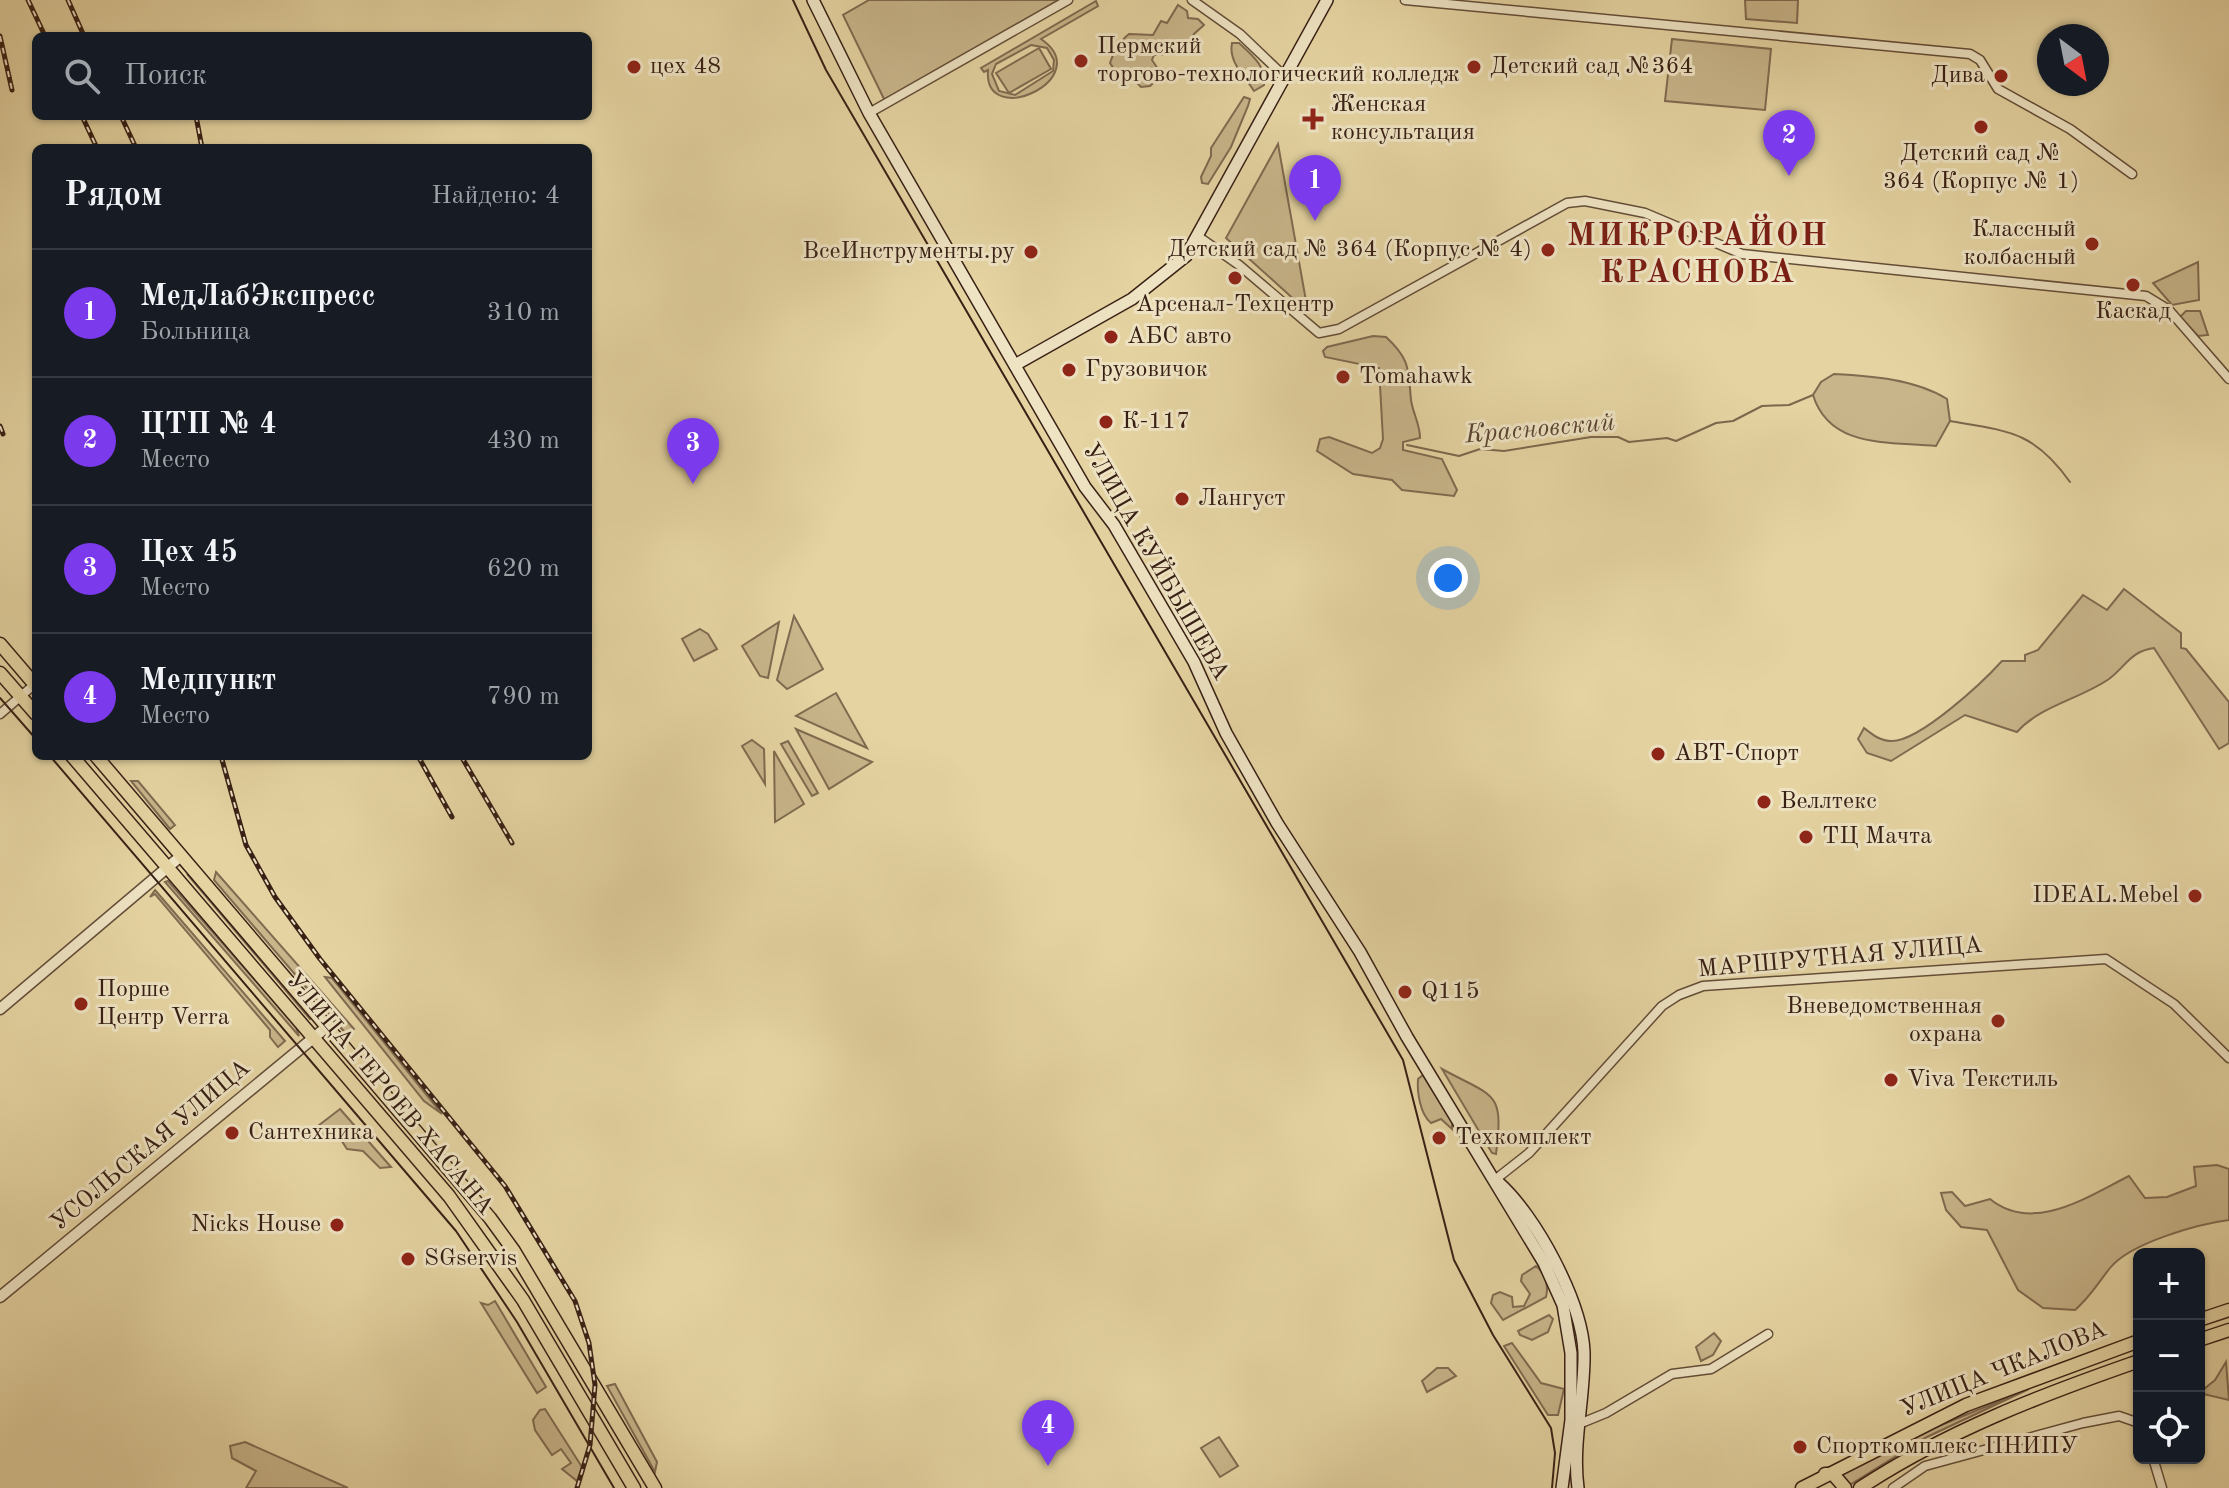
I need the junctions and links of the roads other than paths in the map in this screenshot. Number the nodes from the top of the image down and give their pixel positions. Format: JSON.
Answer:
{"nodes":[{"id":1,"x":814,"y":0,"type":"edge"},
{"id":2,"x":1068,"y":0,"type":"edge"},
{"id":3,"x":1192,"y":0,"type":"edge"},
{"id":4,"x":1327,"y":0,"type":"edge"},
{"id":5,"x":1405,"y":0,"type":"edge"},
{"id":6,"x":1285,"y":77,"type":"junction"},
{"id":7,"x":869,"y":113,"type":"junction"},
{"id":8,"x":2132,"y":174,"type":"dead end"},
{"id":9,"x":1199,"y":237,"type":"junction"},
{"id":10,"x":1015,"y":365,"type":"junction"},
{"id":11,"x":2229,"y":379,"type":"edge"},
{"id":12,"x":0,"y":644,"type":"edge"},
{"id":13,"x":0,"y":673,"type":"edge"},
{"id":14,"x":32,"y":680,"type":"edge"},
{"id":15,"x":32,"y":688,"type":"edge"},
{"id":16,"x":21,"y":696,"type":"junction"},
{"id":17,"x":32,"y":709,"type":"edge"},
{"id":18,"x":1,"y":712,"type":"edge"},
{"id":19,"x":75,"y":760,"type":"edge"},
{"id":20,"x":99,"y":760,"type":"edge"},
{"id":21,"x":181,"y":856,"type":"junction"},
{"id":22,"x":168,"y":867,"type":"junction"},
{"id":23,"x":0,"y":1009,"type":"edge"},
{"id":24,"x":329,"y":1025,"type":"junction"},
{"id":25,"x":313,"y":1039,"type":"junction"},
{"id":26,"x":2229,"y":1058,"type":"edge"},
{"id":27,"x":1496,"y":1179,"type":"junction"},
{"id":28,"x":0,"y":1297,"type":"edge"},
{"id":29,"x":2229,"y":1310,"type":"edge"},
{"id":30,"x":2205,"y":1318,"type":"edge"},
{"id":31,"x":2229,"y":1330,"type":"edge"},
{"id":32,"x":1768,"y":1334,"type":"dead end"},
{"id":33,"x":2205,"y":1338,"type":"edge"},
{"id":34,"x":2133,"y":1343,"type":"edge"},
{"id":35,"x":2133,"y":1363,"type":"edge"},
{"id":36,"x":2133,"y":1420,"type":"edge"},
{"id":37,"x":1579,"y":1424,"type":"junction"},
{"id":38,"x":1927,"y":1446,"type":"junction"},
{"id":39,"x":2155,"y":1464,"type":"edge"},
{"id":40,"x":1925,"y":1466,"type":"junction"},
{"id":41,"x":1825,"y":1474,"type":"junction"},
{"id":42,"x":634,"y":1488,"type":"edge"},
{"id":43,"x":655,"y":1488,"type":"edge"},
{"id":44,"x":1562,"y":1488,"type":"edge"},
{"id":45,"x":1578,"y":1488,"type":"edge"},
{"id":46,"x":1802,"y":1488,"type":"edge"},
{"id":47,"x":1845,"y":1488,"type":"edge"},
{"id":48,"x":1860,"y":1488,"type":"edge"},
{"id":49,"x":1893,"y":1488,"type":"edge"},
{"id":50,"x":2162,"y":1488,"type":"edge"}],
"edges":[{"from":1,"to":7,"type":"main road","name":"УЛИЦА КУЙБЫШЕВА"},
{"from":2,"to":7,"type":"street"},
{"from":3,"to":6,"type":"street"},
{"from":4,"to":6,"type":"main road"},
{"from":5,"to":8,"type":"street"},
{"from":6,"to":9,"type":"main road"},
{"from":7,"to":10,"type":"main road","name":"УЛИЦА КУЙБЫШЕВА"},
{"from":9,"to":10,"type":"main road"},
{"from":9,"to":11,"type":"street"},
{"from":10,"to":27,"type":"main road","name":"УЛИЦА КУЙБЫШЕВА"},
{"from":12,"to":14,"type":"main road"},
{"from":13,"to":16,"type":"main road"},
{"from":15,"to":16,"type":"street"},
{"from":16,"to":17,"type":"main road"},
{"from":16,"to":18,"type":"street"},
{"from":19,"to":22,"type":"main road","name":"УЛИЦА ГЕРОЕВ ХАСАНА"},
{"from":20,"to":21,"type":"main road","name":"УЛИЦА ГЕРОЕВ ХАСАНА"},
{"from":21,"to":22,"type":"street"},
{"from":21,"to":24,"type":"main road","name":"УЛИЦА ГЕРОЕВ ХАСАНА"},
{"from":22,"to":23,"type":"street"},
{"from":22,"to":25,"type":"main road","name":"УЛИЦА ГЕРОЕВ ХАСАНА"},
{"from":24,"to":25,"type":"street","name":"УСОЛЬСКАЯ УЛИЦА"},
{"from":24,"to":43,"type":"main road","name":"УЛИЦА ГЕРОЕВ ХАСАНА"},
{"from":25,"to":28,"type":"street","name":"УСОЛЬСКАЯ УЛИЦА"},
{"from":25,"to":42,"type":"main road","name":"УЛИЦА ГЕРОЕВ ХАСАНА"},
{"from":26,"to":27,"type":"street","name":"МАРШРУТНАЯ УЛИЦА"},
{"from":27,"to":37,"type":"main road","name":"УЛИЦА КУЙБЫШЕВА"},
{"from":27,"to":44,"type":"main road","name":"УЛИЦА КУЙБЫШЕВА"},
{"from":29,"to":30,"type":"main road"},
{"from":31,"to":33,"type":"main road"},
{"from":32,"to":37,"type":"street"},
{"from":34,"to":41,"type":"main road","name":"УЛИЦА ЧКАЛОВА"},
{"from":35,"to":38,"type":"main road","name":"УЛИЦА ЧКАЛОВА"},
{"from":36,"to":40,"type":"street"},
{"from":37,"to":45,"type":"main road","name":"УЛИЦА КУЙБЫШЕВА"},
{"from":38,"to":40,"type":"street"},
{"from":38,"to":48,"type":"main road","name":"УЛИЦА ЧКАЛОВА"},
{"from":39,"to":50,"type":"street"},
{"from":40,"to":49,"type":"street"},
{"from":41,"to":46,"type":"main road","name":"УЛИЦА ЧКАЛОВА"},
{"from":41,"to":47,"type":"main road"}]}
